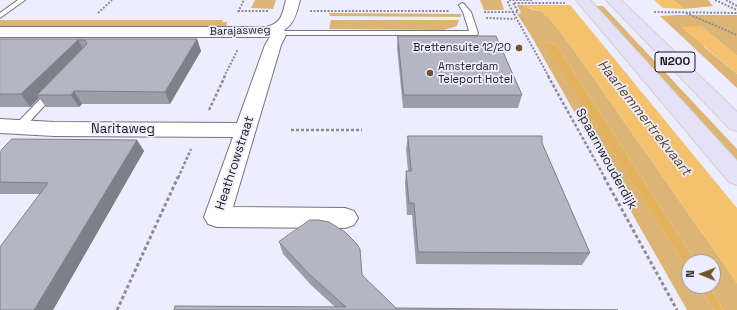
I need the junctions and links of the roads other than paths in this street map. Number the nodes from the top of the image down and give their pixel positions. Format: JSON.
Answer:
{"nodes":[{"id":1,"x":22,"y":0,"type":"edge"},
{"id":2,"x":613,"y":0,"type":"edge"},
{"id":3,"x":576,"y":2,"type":"edge"},
{"id":4,"x":462,"y":5,"type":"dead end"},
{"id":5,"x":291,"y":6,"type":"edge"},
{"id":6,"x":0,"y":16,"type":"edge"},
{"id":7,"x":279,"y":31,"type":"junction"},
{"id":8,"x":0,"y":32,"type":"edge"},
{"id":9,"x":58,"y":86,"type":"edge"},
{"id":10,"x":737,"y":124,"type":"edge"},
{"id":11,"x":7,"y":128,"type":"edge"},
{"id":12,"x":245,"y":130,"type":"junction"},
{"id":13,"x":737,"y":176,"type":"edge"},
{"id":14,"x":345,"y":218,"type":"dead end"}],
"edges":[{"from":1,"to":6,"type":"lane"},
{"from":2,"to":10,"type":"main road","number":"N200"},
{"from":3,"to":13,"type":"main road","number":"N200"},
{"from":4,"to":7,"type":"lane","name":"Barajasweg"},
{"from":5,"to":7,"type":"street","name":"Heathrowstraat"},
{"from":7,"to":8,"type":"street","name":"Barajasweg"},
{"from":7,"to":12,"type":"street","name":"Heathrowstraat"},
{"from":9,"to":11,"type":"lane"},
{"from":11,"to":12,"type":"street","name":"Naritaweg"},
{"from":12,"to":14,"type":"street","name":"Heathrowstraat"}]}
